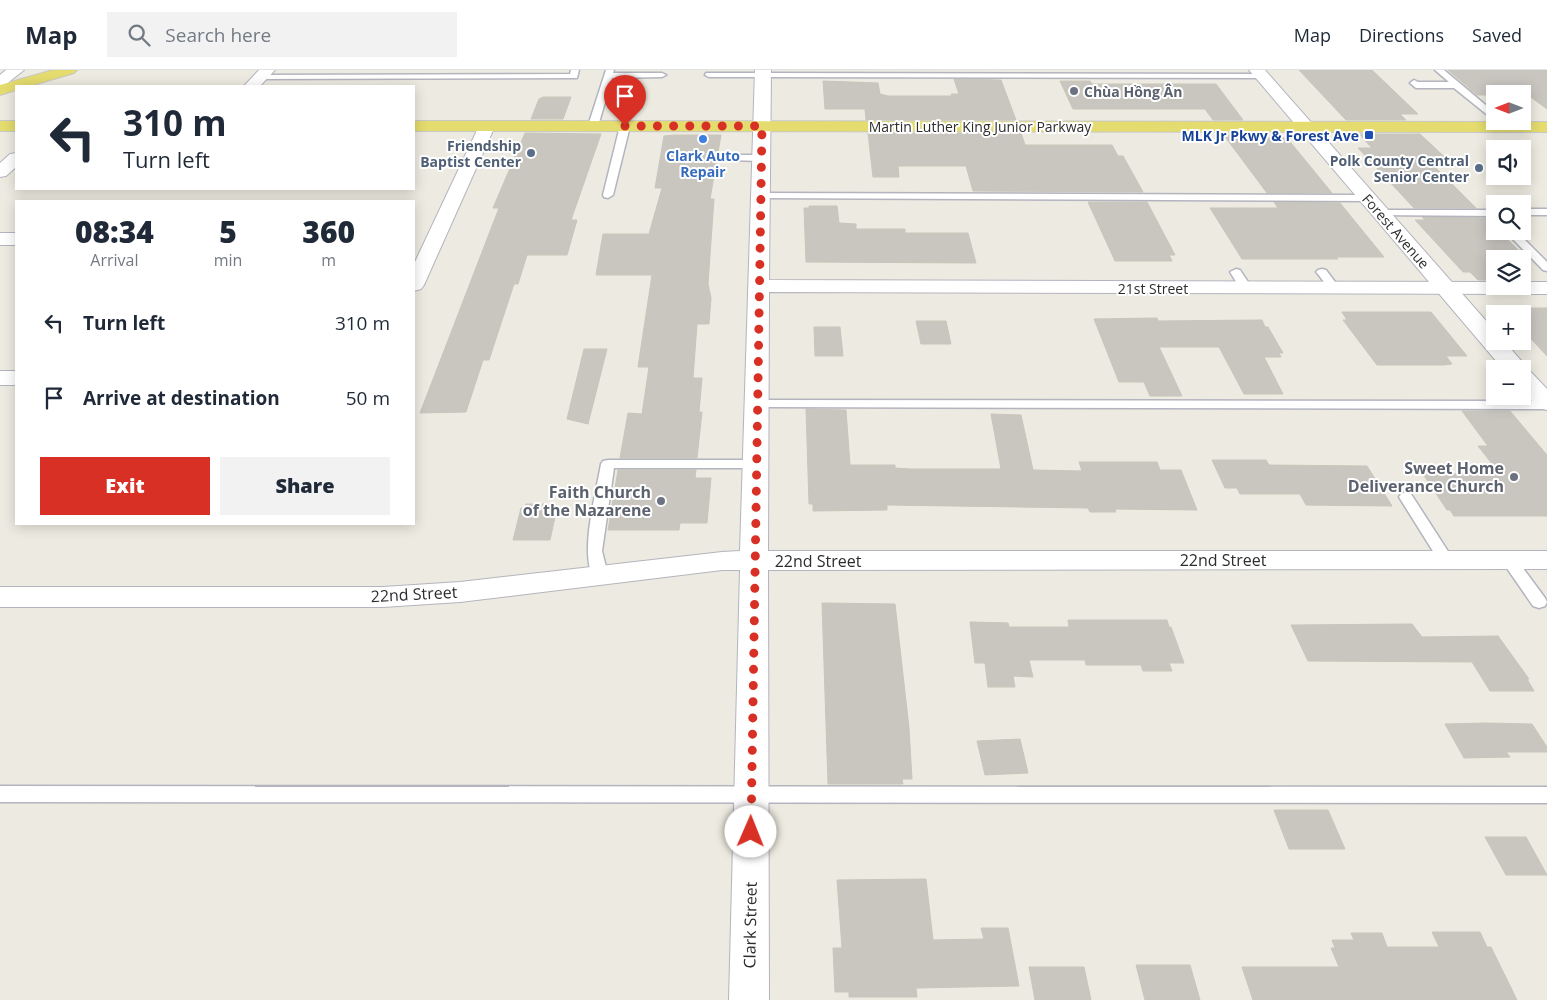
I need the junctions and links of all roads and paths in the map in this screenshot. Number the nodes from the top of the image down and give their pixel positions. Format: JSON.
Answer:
{"nodes":[{"id":1,"x":16,"y":70,"type":"edge"},
{"id":2,"x":69,"y":70,"type":"edge"},
{"id":3,"x":575,"y":70,"type":"edge"},
{"id":4,"x":1438,"y":70,"type":"edge"},
{"id":5,"x":763,"y":72,"type":"edge"},
{"id":6,"x":609,"y":73,"type":"edge"},
{"id":7,"x":1260,"y":73,"type":"edge"},
{"id":8,"x":709,"y":75,"type":"dead end"},
{"id":9,"x":662,"y":76,"type":"dead end"},
{"id":10,"x":260,"y":78,"type":"edge"},
{"id":11,"x":0,"y":82,"type":"edge"},
{"id":12,"x":1414,"y":83,"type":"dead end"},
{"id":13,"x":17,"y":85,"type":"edge"},
{"id":14,"x":1457,"y":85,"type":"junction"},
{"id":15,"x":15,"y":86,"type":"edge"},
{"id":16,"x":0,"y":90,"type":"edge"},
{"id":17,"x":1486,"y":110,"type":"edge"},
{"id":18,"x":1486,"y":122,"type":"edge"},
{"id":19,"x":1531,"y":125,"type":"edge"},
{"id":20,"x":0,"y":126,"type":"edge"},
{"id":21,"x":15,"y":126,"type":"edge"},
{"id":22,"x":415,"y":126,"type":"edge"},
{"id":23,"x":487,"y":126,"type":"junction"},
{"id":24,"x":593,"y":126,"type":"junction"},
{"id":25,"x":625,"y":126,"type":"junction"},
{"id":26,"x":762,"y":126,"type":"junction"},
{"id":27,"x":1306,"y":127,"type":"junction"},
{"id":28,"x":1547,"y":127,"type":"edge"},
{"id":29,"x":730,"y":158,"type":"dead end"},
{"id":30,"x":761,"y":158,"type":"junction"},
{"id":31,"x":15,"y":159,"type":"edge"},
{"id":32,"x":0,"y":172,"type":"edge"},
{"id":33,"x":608,"y":195,"type":"dead end"},
{"id":34,"x":760,"y":196,"type":"junction"},
{"id":35,"x":1367,"y":198,"type":"junction"},
{"id":36,"x":1531,"y":212,"type":"edge"},
{"id":37,"x":1547,"y":212,"type":"edge"},
{"id":38,"x":1380,"y":213,"type":"junction"},
{"id":39,"x":1486,"y":214,"type":"edge"},
{"id":40,"x":0,"y":239,"type":"edge"},
{"id":41,"x":15,"y":239,"type":"edge"},
{"id":42,"x":415,"y":239,"type":"edge"},
{"id":43,"x":435,"y":239,"type":"junction"},
{"id":44,"x":1519,"y":240,"type":"edge"},
{"id":45,"x":1547,"y":268,"type":"edge"},
{"id":46,"x":415,"y":283,"type":"edge"},
{"id":47,"x":758,"y":286,"type":"junction"},
{"id":48,"x":1547,"y":288,"type":"edge"},
{"id":49,"x":1446,"y":289,"type":"junction"},
{"id":50,"x":1508,"y":360,"type":"edge"},
{"id":51,"x":0,"y":378,"type":"edge"},
{"id":52,"x":15,"y":378,"type":"edge"},
{"id":53,"x":1531,"y":386,"type":"edge"},
{"id":54,"x":756,"y":404,"type":"junction"},
{"id":55,"x":1547,"y":404,"type":"edge"},
{"id":56,"x":755,"y":464,"type":"junction"},
{"id":57,"x":1406,"y":497,"type":"dead end"},
{"id":58,"x":1446,"y":560,"type":"junction"},
{"id":59,"x":1509,"y":560,"type":"junction"},
{"id":60,"x":1547,"y":560,"type":"edge"},
{"id":61,"x":754,"y":561,"type":"junction"},
{"id":62,"x":600,"y":576,"type":"junction"},
{"id":63,"x":0,"y":597,"type":"edge"},
{"id":64,"x":1539,"y":602,"type":"dead end"},
{"id":65,"x":0,"y":794,"type":"edge"},
{"id":66,"x":751,"y":794,"type":"junction"},
{"id":67,"x":1547,"y":795,"type":"edge"},
{"id":68,"x":749,"y":1000,"type":"edge"}],
"edges":[{"from":1,"to":11,"type":"street"},
{"from":2,"to":13,"type":"main road"},
{"from":3,"to":10,"type":"lane"},
{"from":4,"to":14,"type":"lane"},
{"from":5,"to":7,"type":"lane"},
{"from":5,"to":8,"type":"lane"},
{"from":5,"to":26,"type":"street","name":"Clark Street"},
{"from":6,"to":9,"type":"lane"},
{"from":6,"to":24,"type":"lane"},
{"from":7,"to":27,"type":"street","name":"Forest Avenue"},
{"from":12,"to":14,"type":"lane"},
{"from":14,"to":17,"type":"lane"},
{"from":15,"to":16,"type":"main road"},
{"from":18,"to":27,"type":"main road","name":"Martin Luther King Junior Parkway"},
{"from":19,"to":28,"type":"main road","name":"Martin Luther King Junior Parkway"},
{"from":20,"to":21,"type":"main road"},
{"from":22,"to":23,"type":"main road","name":"Martin Luther King Junior Parkway"},
{"from":23,"to":24,"type":"main road","name":"Martin Luther King Junior Parkway"},
{"from":23,"to":43,"type":"street"},
{"from":24,"to":25,"type":"main road","name":"Martin Luther King Junior Parkway"},
{"from":25,"to":26,"type":"main road","name":"Martin Luther King Junior Parkway"},
{"from":25,"to":33,"type":"lane"},
{"from":26,"to":27,"type":"main road","name":"Martin Luther King Junior Parkway"},
{"from":26,"to":30,"type":"street","name":"Clark Street"},
{"from":27,"to":35,"type":"street","name":"Forest Avenue"},
{"from":29,"to":30,"type":"lane"},
{"from":30,"to":34,"type":"street","name":"Clark Street"},
{"from":31,"to":32,"type":"street"},
{"from":34,"to":35,"type":"lane"},
{"from":34,"to":47,"type":"street","name":"Clark Street"},
{"from":35,"to":38,"type":"street","name":"Forest Avenue"},
{"from":36,"to":37,"type":"lane"},
{"from":38,"to":39,"type":"lane"},
{"from":38,"to":49,"type":"street","name":"Forest Avenue"},
{"from":40,"to":41,"type":"street"},
{"from":42,"to":43,"type":"street"},
{"from":43,"to":46,"type":"street"},
{"from":44,"to":45,"type":"lane"},
{"from":47,"to":49,"type":"street","name":"21st Street"},
{"from":47,"to":54,"type":"street","name":"Clark Street"},
{"from":48,"to":49,"type":"street","name":"21st Street"},
{"from":49,"to":50,"type":"street","name":"Forest Avenue"},
{"from":51,"to":52,"type":"street"},
{"from":53,"to":55,"type":"street"},
{"from":54,"to":55,"type":"lane"},
{"from":54,"to":56,"type":"street","name":"Clark Street"},
{"from":56,"to":61,"type":"street","name":"Clark Street"},
{"from":56,"to":62,"type":"lane"},
{"from":57,"to":58,"type":"lane"},
{"from":58,"to":59,"type":"street","name":"22nd Street"},
{"from":58,"to":61,"type":"street","name":"22nd Street"},
{"from":59,"to":60,"type":"street","name":"22nd Street"},
{"from":59,"to":64,"type":"lane"},
{"from":61,"to":62,"type":"street","name":"22nd Street"},
{"from":61,"to":66,"type":"street","name":"Clark Street"},
{"from":62,"to":63,"type":"street","name":"22nd Street"},
{"from":65,"to":66,"type":"lane"},
{"from":66,"to":67,"type":"lane"},
{"from":66,"to":68,"type":"street","name":"Clark Street"}]}
